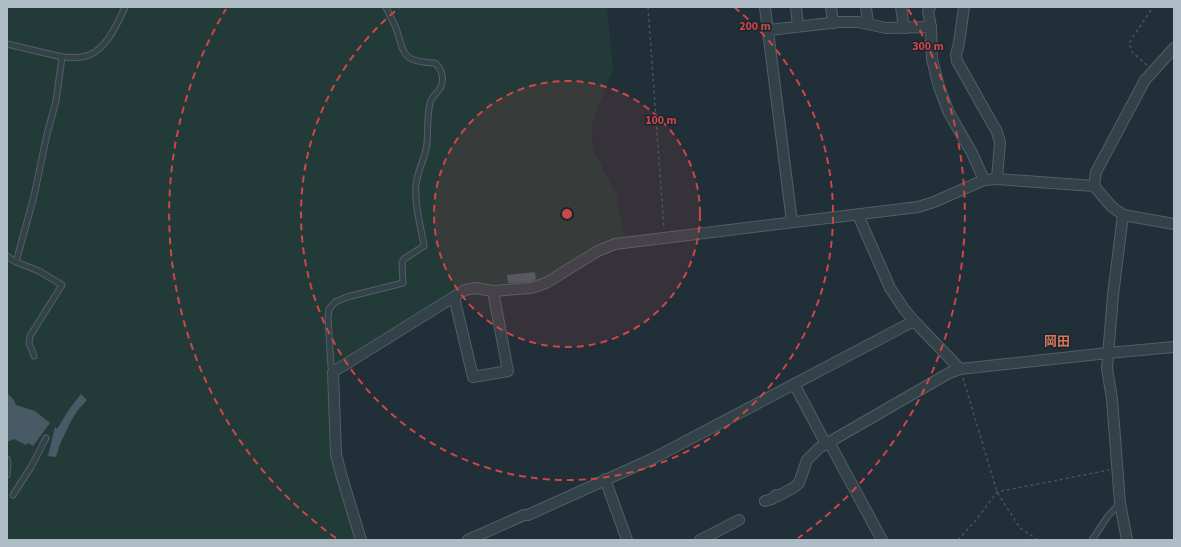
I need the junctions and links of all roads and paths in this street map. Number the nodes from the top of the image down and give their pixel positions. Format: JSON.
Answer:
{"nodes":[{"id":1,"x":125,"y":7,"type":"edge"},
{"id":2,"x":386,"y":7,"type":"edge"},
{"id":3,"x":648,"y":7,"type":"edge"},
{"id":4,"x":765,"y":7,"type":"edge"},
{"id":5,"x":796,"y":7,"type":"edge"},
{"id":6,"x":831,"y":7,"type":"edge"},
{"id":7,"x":866,"y":7,"type":"edge"},
{"id":8,"x":901,"y":7,"type":"edge"},
{"id":9,"x":930,"y":7,"type":"edge"},
{"id":10,"x":964,"y":7,"type":"edge"},
{"id":11,"x":1153,"y":7,"type":"edge"},
{"id":12,"x":833,"y":23,"type":"junction"},
{"id":13,"x":868,"y":24,"type":"junction"},
{"id":14,"x":798,"y":26,"type":"junction"},
{"id":15,"x":931,"y":27,"type":"junction"},
{"id":16,"x":904,"y":28,"type":"junction"},
{"id":17,"x":769,"y":30,"type":"junction"},
{"id":18,"x":7,"y":44,"type":"edge"},
{"id":19,"x":1174,"y":48,"type":"edge"},
{"id":20,"x":62,"y":57,"type":"junction"},
{"id":21,"x":1153,"y":70,"type":"junction"},
{"id":22,"x":997,"y":179,"type":"junction"},
{"id":23,"x":984,"y":180,"type":"junction"},
{"id":24,"x":1094,"y":186,"type":"junction"},
{"id":25,"x":858,"y":214,"type":"junction"},
{"id":26,"x":1123,"y":215,"type":"junction"},
{"id":27,"x":792,"y":222,"type":"junction"},
{"id":28,"x":1174,"y":224,"type":"edge"},
{"id":29,"x":664,"y":237,"type":"junction"},
{"id":30,"x":7,"y":256,"type":"edge"},
{"id":31,"x":16,"y":262,"type":"junction"},
{"id":32,"x":493,"y":291,"type":"junction"},
{"id":33,"x":454,"y":297,"type":"junction"},
{"id":34,"x":914,"y":321,"type":"junction"},
{"id":35,"x":1174,"y":347,"type":"edge"},
{"id":36,"x":1108,"y":352,"type":"junction"},
{"id":37,"x":34,"y":356,"type":"dead end"},
{"id":38,"x":960,"y":368,"type":"junction"},
{"id":39,"x":333,"y":372,"type":"junction"},
{"id":40,"x":794,"y":384,"type":"junction"},
{"id":41,"x":46,"y":438,"type":"dead end"},
{"id":42,"x":827,"y":443,"type":"junction"},
{"id":43,"x":7,"y":459,"type":"edge"},
{"id":44,"x":1117,"y":468,"type":"junction"},
{"id":45,"x":7,"y":475,"type":"edge"},
{"id":46,"x":605,"y":480,"type":"junction"},
{"id":47,"x":997,"y":492,"type":"junction"},
{"id":48,"x":13,"y":495,"type":"dead end"},
{"id":49,"x":765,"y":501,"type":"dead end"},
{"id":50,"x":1120,"y":503,"type":"junction"},
{"id":51,"x":739,"y":520,"type":"dead end"},
{"id":52,"x":361,"y":540,"type":"edge"},
{"id":53,"x":468,"y":540,"type":"edge"},
{"id":54,"x":627,"y":540,"type":"edge"},
{"id":55,"x":700,"y":540,"type":"edge"},
{"id":56,"x":882,"y":540,"type":"edge"},
{"id":57,"x":958,"y":540,"type":"edge"},
{"id":58,"x":1038,"y":540,"type":"edge"},
{"id":59,"x":1092,"y":540,"type":"edge"},
{"id":60,"x":1127,"y":540,"type":"edge"}],
"edges":[{"from":1,"to":20,"type":"lane"},
{"from":2,"to":39,"type":"lane"},
{"from":3,"to":29,"type":"path"},
{"from":4,"to":17,"type":"street"},
{"from":5,"to":14,"type":"street"},
{"from":6,"to":12,"type":"street"},
{"from":7,"to":13,"type":"street"},
{"from":8,"to":16,"type":"street"},
{"from":9,"to":15,"type":"street"},
{"from":10,"to":22,"type":"street"},
{"from":11,"to":21,"type":"path"},
{"from":12,"to":13,"type":"street"},
{"from":12,"to":14,"type":"street"},
{"from":13,"to":16,"type":"street"},
{"from":14,"to":17,"type":"street"},
{"from":15,"to":16,"type":"street"},
{"from":15,"to":23,"type":"street"},
{"from":17,"to":27,"type":"street"},
{"from":18,"to":20,"type":"lane"},
{"from":19,"to":21,"type":"street"},
{"from":20,"to":31,"type":"lane"},
{"from":21,"to":24,"type":"street"},
{"from":22,"to":23,"type":"street"},
{"from":22,"to":24,"type":"street"},
{"from":23,"to":25,"type":"street"},
{"from":24,"to":26,"type":"street"},
{"from":25,"to":27,"type":"street"},
{"from":25,"to":34,"type":"street"},
{"from":26,"to":28,"type":"street"},
{"from":26,"to":36,"type":"street"},
{"from":27,"to":29,"type":"street"},
{"from":29,"to":32,"type":"street"},
{"from":30,"to":31,"type":"lane"},
{"from":31,"to":37,"type":"lane"},
{"from":32,"to":33,"type":"street"},
{"from":32,"to":33,"type":"street"},
{"from":33,"to":39,"type":"street"},
{"from":34,"to":38,"type":"street"},
{"from":34,"to":40,"type":"street"},
{"from":35,"to":36,"type":"street"},
{"from":36,"to":38,"type":"street"},
{"from":36,"to":44,"type":"street"},
{"from":38,"to":42,"type":"street"},
{"from":38,"to":47,"type":"path"},
{"from":39,"to":52,"type":"street"},
{"from":40,"to":42,"type":"street"},
{"from":40,"to":46,"type":"street"},
{"from":41,"to":48,"type":"lane"},
{"from":42,"to":49,"type":"street"},
{"from":42,"to":56,"type":"street"},
{"from":43,"to":45,"type":"lane"},
{"from":44,"to":47,"type":"path"},
{"from":44,"to":50,"type":"street"},
{"from":46,"to":53,"type":"street"},
{"from":46,"to":54,"type":"street"},
{"from":47,"to":57,"type":"path"},
{"from":47,"to":58,"type":"path"},
{"from":50,"to":59,"type":"lane"},
{"from":50,"to":60,"type":"street"},
{"from":51,"to":55,"type":"street"}]}
